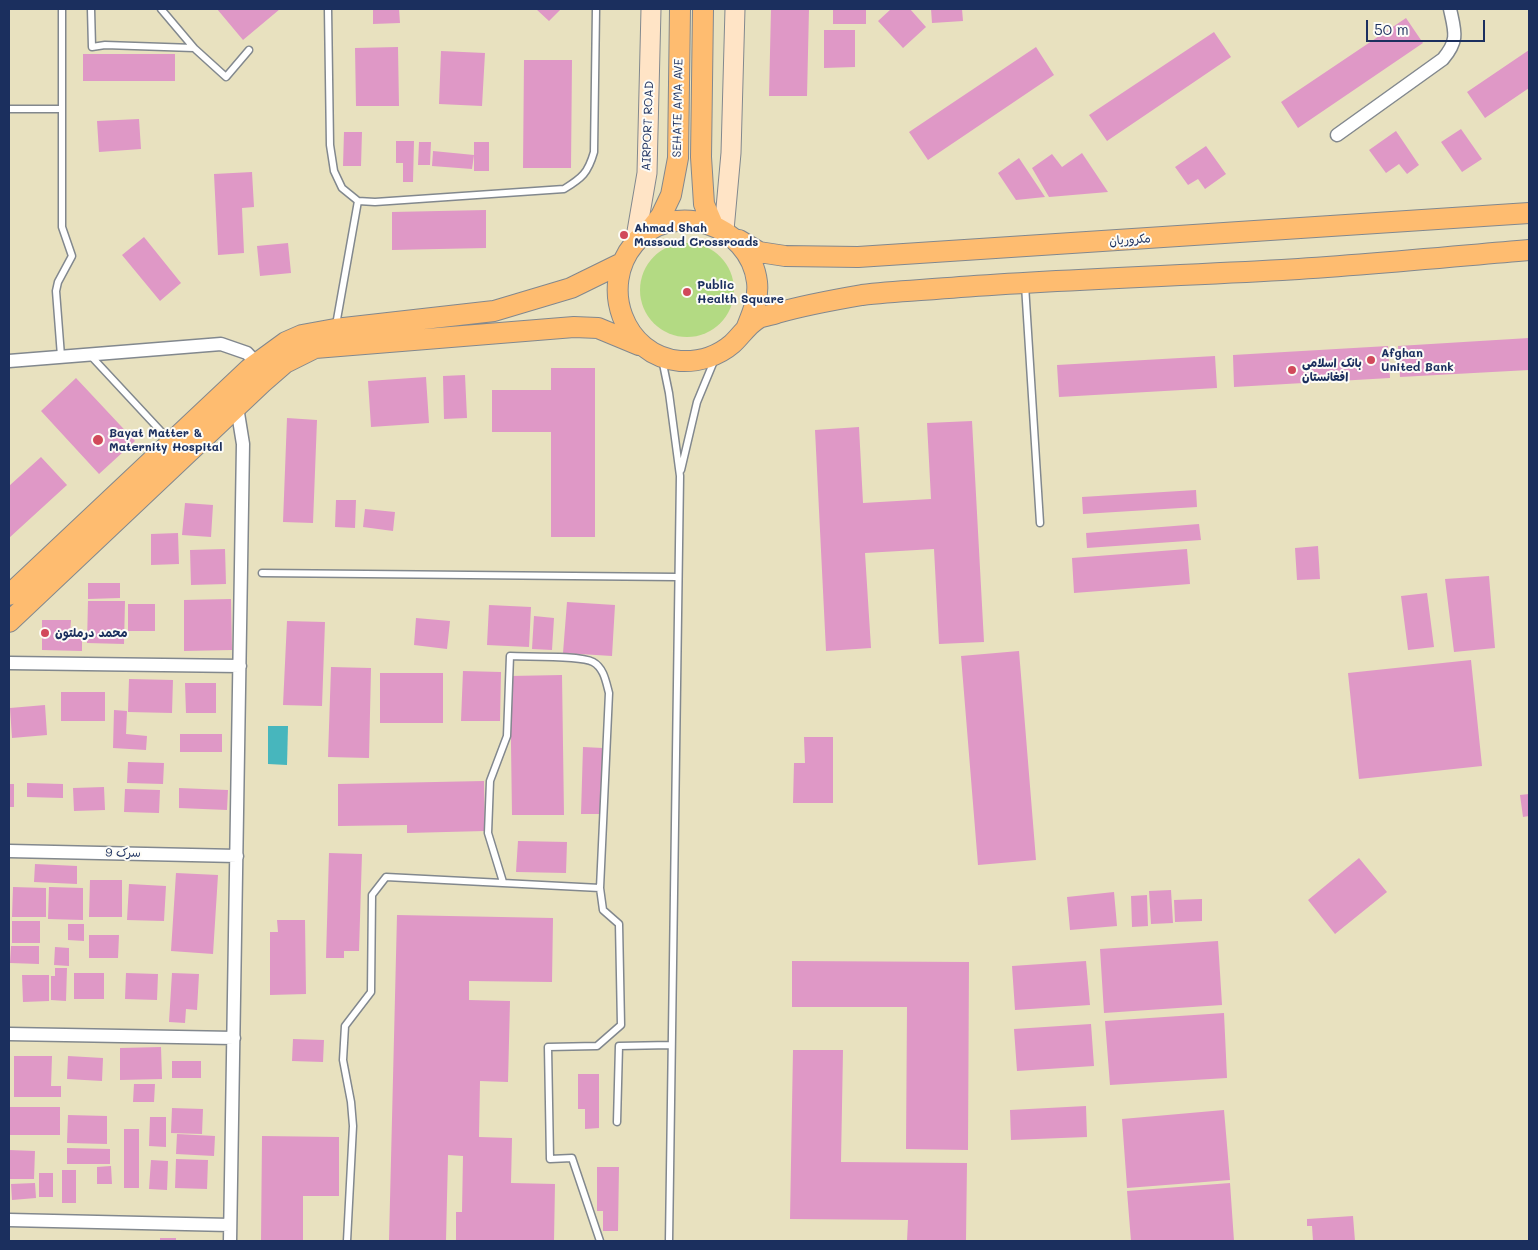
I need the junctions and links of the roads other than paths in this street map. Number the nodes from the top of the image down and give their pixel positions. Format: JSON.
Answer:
{"nodes":[{"id":1,"x":62,"y":9,"type":"edge"},
{"id":2,"x":91,"y":9,"type":"edge"},
{"id":3,"x":161,"y":9,"type":"edge"},
{"id":4,"x":328,"y":9,"type":"edge"},
{"id":5,"x":596,"y":9,"type":"edge"},
{"id":6,"x":651,"y":9,"type":"edge"},
{"id":7,"x":680,"y":9,"type":"edge"},
{"id":8,"x":703,"y":9,"type":"edge"},
{"id":9,"x":735,"y":9,"type":"edge"},
{"id":10,"x":1450,"y":9,"type":"edge"},
{"id":11,"x":194,"y":48,"type":"junction"},
{"id":12,"x":249,"y":50,"type":"dead end"},
{"id":13,"x":9,"y":109,"type":"edge"},
{"id":14,"x":62,"y":109,"type":"junction"},
{"id":15,"x":1337,"y":135,"type":"dead end"},
{"id":16,"x":358,"y":201,"type":"junction"},
{"id":17,"x":1529,"y":213,"type":"edge"},
{"id":18,"x":724,"y":231,"type":"junction"},
{"id":19,"x":642,"y":237,"type":"junction"},
{"id":20,"x":1529,"y":250,"type":"edge"},
{"id":21,"x":622,"y":263,"type":"junction"},
{"id":22,"x":1025,"y":282,"type":"junction"},
{"id":23,"x":335,"y":329,"type":"junction"},
{"id":24,"x":746,"y":329,"type":"junction"},
{"id":25,"x":653,"y":352,"type":"junction"},
{"id":26,"x":89,"y":354,"type":"junction"},
{"id":27,"x":717,"y":354,"type":"junction"},
{"id":28,"x":61,"y":356,"type":"junction"},
{"id":29,"x":9,"y":360,"type":"edge"},
{"id":30,"x":263,"y":370,"type":"junction"},
{"id":31,"x":237,"y":407,"type":"junction"},
{"id":32,"x":172,"y":442,"type":"junction"},
{"id":33,"x":680,"y":476,"type":"junction"},
{"id":34,"x":1040,"y":523,"type":"dead end"},
{"id":35,"x":262,"y":573,"type":"dead end"},
{"id":36,"x":677,"y":577,"type":"junction"},
{"id":37,"x":9,"y":595,"type":"edge"},
{"id":38,"x":9,"y":622,"type":"edge"},
{"id":39,"x":9,"y":663,"type":"edge"},
{"id":40,"x":240,"y":666,"type":"junction"},
{"id":41,"x":9,"y":851,"type":"edge"},
{"id":42,"x":237,"y":856,"type":"junction"},
{"id":43,"x":503,"y":882,"type":"junction"},
{"id":44,"x":600,"y":888,"type":"junction"},
{"id":45,"x":9,"y":1034,"type":"edge"},
{"id":46,"x":234,"y":1038,"type":"junction"},
{"id":47,"x":671,"y":1045,"type":"junction"},
{"id":48,"x":617,"y":1122,"type":"dead end"},
{"id":49,"x":9,"y":1220,"type":"edge"},
{"id":50,"x":230,"y":1225,"type":"junction"},
{"id":51,"x":230,"y":1241,"type":"edge"},
{"id":52,"x":347,"y":1241,"type":"edge"},
{"id":53,"x":600,"y":1241,"type":"edge"},
{"id":54,"x":669,"y":1241,"type":"edge"}],
"edges":[{"from":1,"to":14,"type":"lane"},
{"from":2,"to":11,"type":"lane"},
{"from":3,"to":11,"type":"lane"},
{"from":4,"to":16,"type":"lane"},
{"from":5,"to":16,"type":"lane"},
{"from":6,"to":19,"type":"main road","name":"AIRPORT ROAD"},
{"from":7,"to":19,"type":"main road","name":"SEHATE AMA AVE"},
{"from":8,"to":18,"type":"main road"},
{"from":9,"to":18,"type":"main road"},
{"from":10,"to":15,"type":"street"},
{"from":11,"to":12,"type":"lane"},
{"from":13,"to":14,"type":"lane"},
{"from":14,"to":28,"type":"lane"},
{"from":16,"to":23,"type":"lane"},
{"from":17,"to":18,"type":"main road","name":"مکروریان"},
{"from":18,"to":19,"type":"main road"},
{"from":18,"to":24,"type":"main road"},
{"from":19,"to":21,"type":"main road"},
{"from":20,"to":22,"type":"main road"},
{"from":21,"to":23,"type":"main road"},
{"from":21,"to":25,"type":"main road"},
{"from":22,"to":24,"type":"main road"},
{"from":22,"to":34,"type":"lane"},
{"from":23,"to":30,"type":"main road"},
{"from":24,"to":27,"type":"main road"},
{"from":25,"to":27,"type":"main road"},
{"from":25,"to":30,"type":"main road"},
{"from":25,"to":33,"type":"lane"},
{"from":26,"to":28,"type":"street"},
{"from":26,"to":30,"type":"street"},
{"from":26,"to":32,"type":"lane"},
{"from":27,"to":33,"type":"lane"},
{"from":28,"to":29,"type":"street"},
{"from":30,"to":31,"type":"main road"},
{"from":30,"to":32,"type":"main road"},
{"from":31,"to":38,"type":"main road"},
{"from":31,"to":40,"type":"street"},
{"from":32,"to":37,"type":"main road"},
{"from":33,"to":36,"type":"lane"},
{"from":35,"to":36,"type":"lane"},
{"from":36,"to":47,"type":"lane"},
{"from":39,"to":40,"type":"street"},
{"from":40,"to":42,"type":"street"},
{"from":41,"to":42,"type":"street","name":"سرک 9"},
{"from":42,"to":46,"type":"street"},
{"from":43,"to":44,"type":"lane"},
{"from":43,"to":44,"type":"lane"},
{"from":43,"to":52,"type":"lane"},
{"from":44,"to":53,"type":"lane"},
{"from":45,"to":46,"type":"street"},
{"from":46,"to":50,"type":"street"},
{"from":47,"to":48,"type":"lane"},
{"from":47,"to":54,"type":"lane"},
{"from":49,"to":50,"type":"street"},
{"from":50,"to":51,"type":"street"}]}
